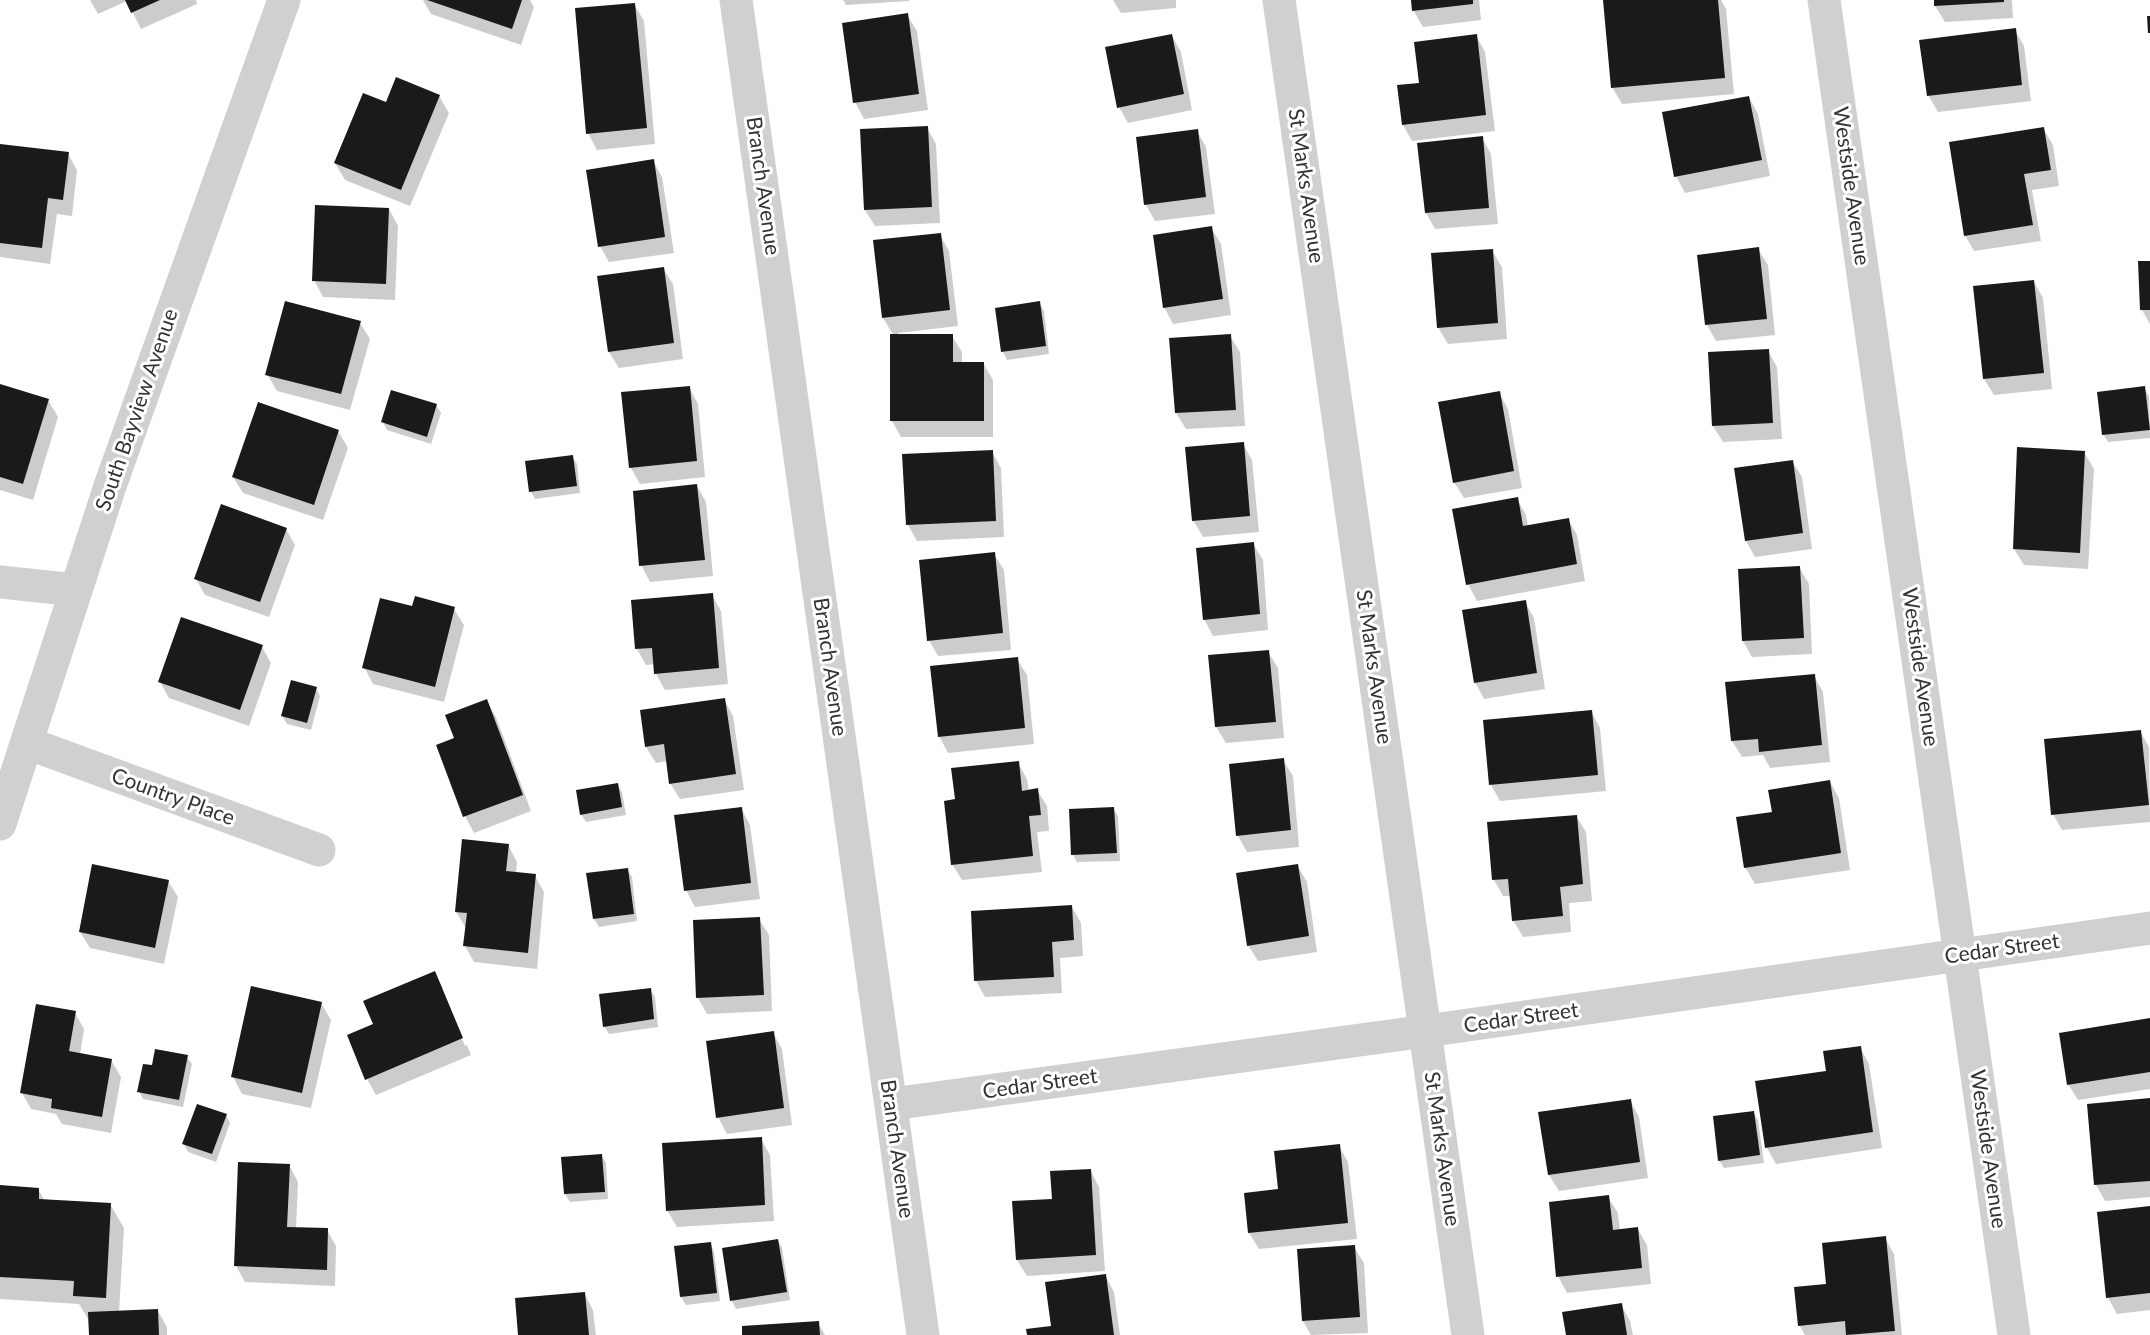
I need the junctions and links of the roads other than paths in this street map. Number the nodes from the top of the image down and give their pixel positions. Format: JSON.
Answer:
{"nodes":[{"id":1,"x":284,"y":0,"type":"edge"},
{"id":2,"x":736,"y":0,"type":"edge"},
{"id":3,"x":1280,"y":0,"type":"edge"},
{"id":4,"x":1824,"y":0,"type":"edge"},
{"id":5,"x":0,"y":582,"type":"edge"},
{"id":6,"x":75,"y":590,"type":"junction"},
{"id":7,"x":27,"y":743,"type":"junction"},
{"id":8,"x":0,"y":824,"type":"edge"},
{"id":9,"x":319,"y":850,"type":"dead end"},
{"id":10,"x":2150,"y":928,"type":"edge"},
{"id":11,"x":1960,"y":954,"type":"junction"},
{"id":12,"x":1426,"y":1031,"type":"junction"},
{"id":13,"x":892,"y":1104,"type":"junction"},
{"id":14,"x":923,"y":1335,"type":"edge"},
{"id":15,"x":1468,"y":1335,"type":"edge"},
{"id":16,"x":2014,"y":1335,"type":"edge"}],
"edges":[{"from":1,"to":6,"type":"street","name":"South Bayview Avenue"},
{"from":2,"to":13,"type":"street","name":"Branch Avenue"},
{"from":3,"to":12,"type":"street","name":"St Marks Avenue"},
{"from":4,"to":11,"type":"street","name":"Westside Avenue"},
{"from":5,"to":6,"type":"street"},
{"from":6,"to":7,"type":"street","name":"South Bayview Avenue"},
{"from":7,"to":8,"type":"street","name":"South Bayview Avenue"},
{"from":7,"to":9,"type":"street","name":"Country Place"},
{"from":10,"to":11,"type":"street","name":"Cedar Street"},
{"from":11,"to":12,"type":"street","name":"Cedar Street"},
{"from":11,"to":16,"type":"street","name":"Westside Avenue"},
{"from":12,"to":13,"type":"street","name":"Cedar Street"},
{"from":12,"to":15,"type":"street","name":"St Marks Avenue"},
{"from":13,"to":14,"type":"street","name":"Branch Avenue"}]}
